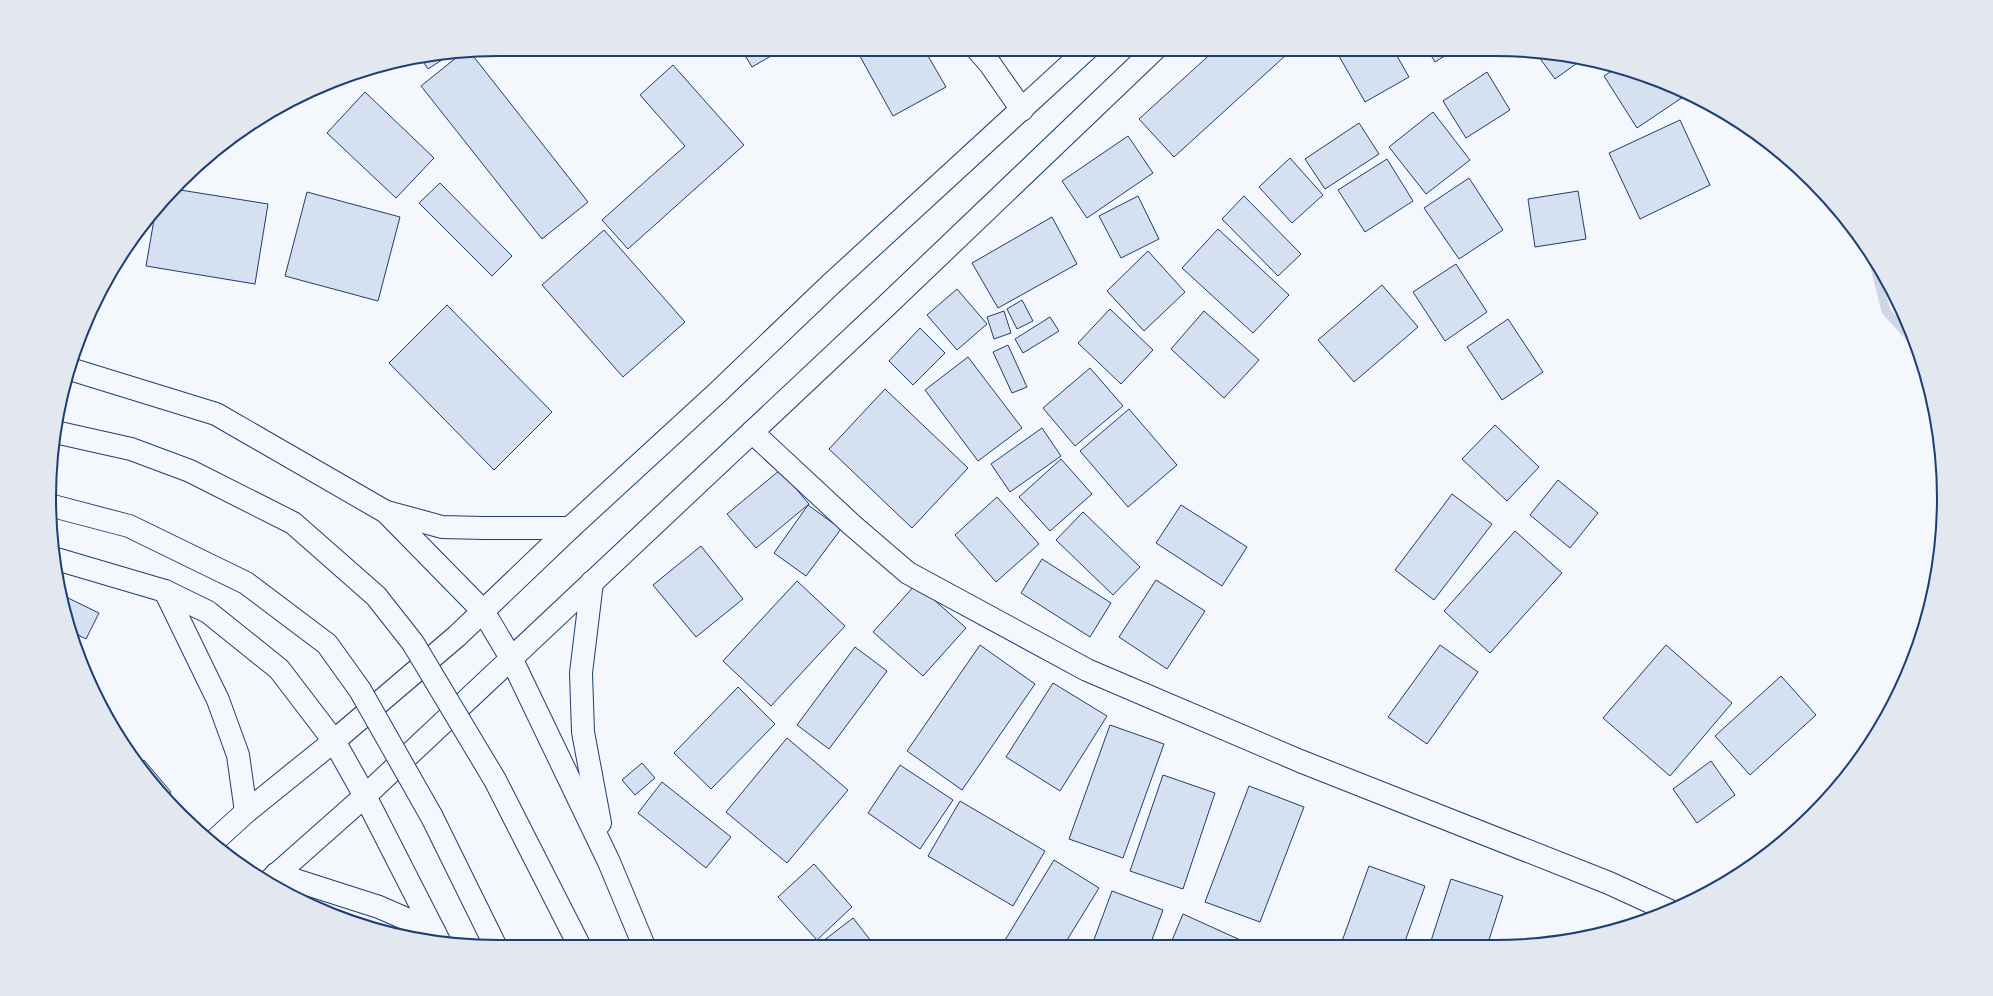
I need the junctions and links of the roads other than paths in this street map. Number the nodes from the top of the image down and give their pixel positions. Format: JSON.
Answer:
{"nodes":[{"id":1,"x":983,"y":56,"type":"edge"},
{"id":2,"x":1080,"y":56,"type":"edge"},
{"id":3,"x":1148,"y":56,"type":"edge"},
{"id":4,"x":1022,"y":110,"type":"junction"},
{"id":5,"x":75,"y":370,"type":"edge"},
{"id":6,"x":752,"y":432,"type":"junction"},
{"id":7,"x":61,"y":433,"type":"edge"},
{"id":8,"x":56,"y":506,"type":"edge"},
{"id":9,"x":386,"y":512,"type":"junction"},
{"id":10,"x":570,"y":528,"type":"junction"},
{"id":11,"x":61,"y":560,"type":"edge"},
{"id":12,"x":592,"y":582,"type":"junction"},
{"id":13,"x":165,"y":591,"type":"junction"},
{"id":14,"x":483,"y":611,"type":"junction"},
{"id":15,"x":511,"y":658,"type":"junction"},
{"id":16,"x":334,"y":741,"type":"junction"},
{"id":17,"x":365,"y":796,"type":"junction"},
{"id":18,"x":246,"y":812,"type":"junction"},
{"id":19,"x":217,"y":839,"type":"edge"},
{"id":20,"x":609,"y":862,"type":"junction"},
{"id":21,"x":272,"y":878,"type":"edge"},
{"id":22,"x":1661,"y":907,"type":"edge"},
{"id":23,"x":434,"y":935,"type":"edge"},
{"id":24,"x":436,"y":936,"type":"edge"},
{"id":25,"x":492,"y":940,"type":"edge"},
{"id":26,"x":576,"y":940,"type":"edge"},
{"id":27,"x":642,"y":940,"type":"edge"}],
"edges":[{"from":1,"to":4,"type":"main road"},
{"from":2,"to":4,"type":"main road"},
{"from":3,"to":6,"type":"main road"},
{"from":4,"to":10,"type":"main road"},
{"from":5,"to":9,"type":"main road"},
{"from":6,"to":12,"type":"main road"},
{"from":6,"to":22,"type":"main road"},
{"from":7,"to":26,"type":"main road","bridge":true},
{"from":8,"to":25,"type":"main road","bridge":true},
{"from":9,"to":10,"type":"main road"},
{"from":9,"to":14,"type":"main road"},
{"from":10,"to":14,"type":"main road"},
{"from":11,"to":13,"type":"main road"},
{"from":12,"to":15,"type":"main road"},
{"from":12,"to":20,"type":"main road"},
{"from":13,"to":16,"type":"main road"},
{"from":13,"to":18,"type":"main road"},
{"from":14,"to":15,"type":"main road"},
{"from":14,"to":16,"type":"main road"},
{"from":15,"to":17,"type":"main road"},
{"from":15,"to":20,"type":"main road"},
{"from":16,"to":17,"type":"main road"},
{"from":16,"to":18,"type":"main road"},
{"from":17,"to":21,"type":"main road"},
{"from":17,"to":24,"type":"main road"},
{"from":18,"to":19,"type":"main road"},
{"from":20,"to":27,"type":"main road"},
{"from":21,"to":23,"type":"main road"}]}
